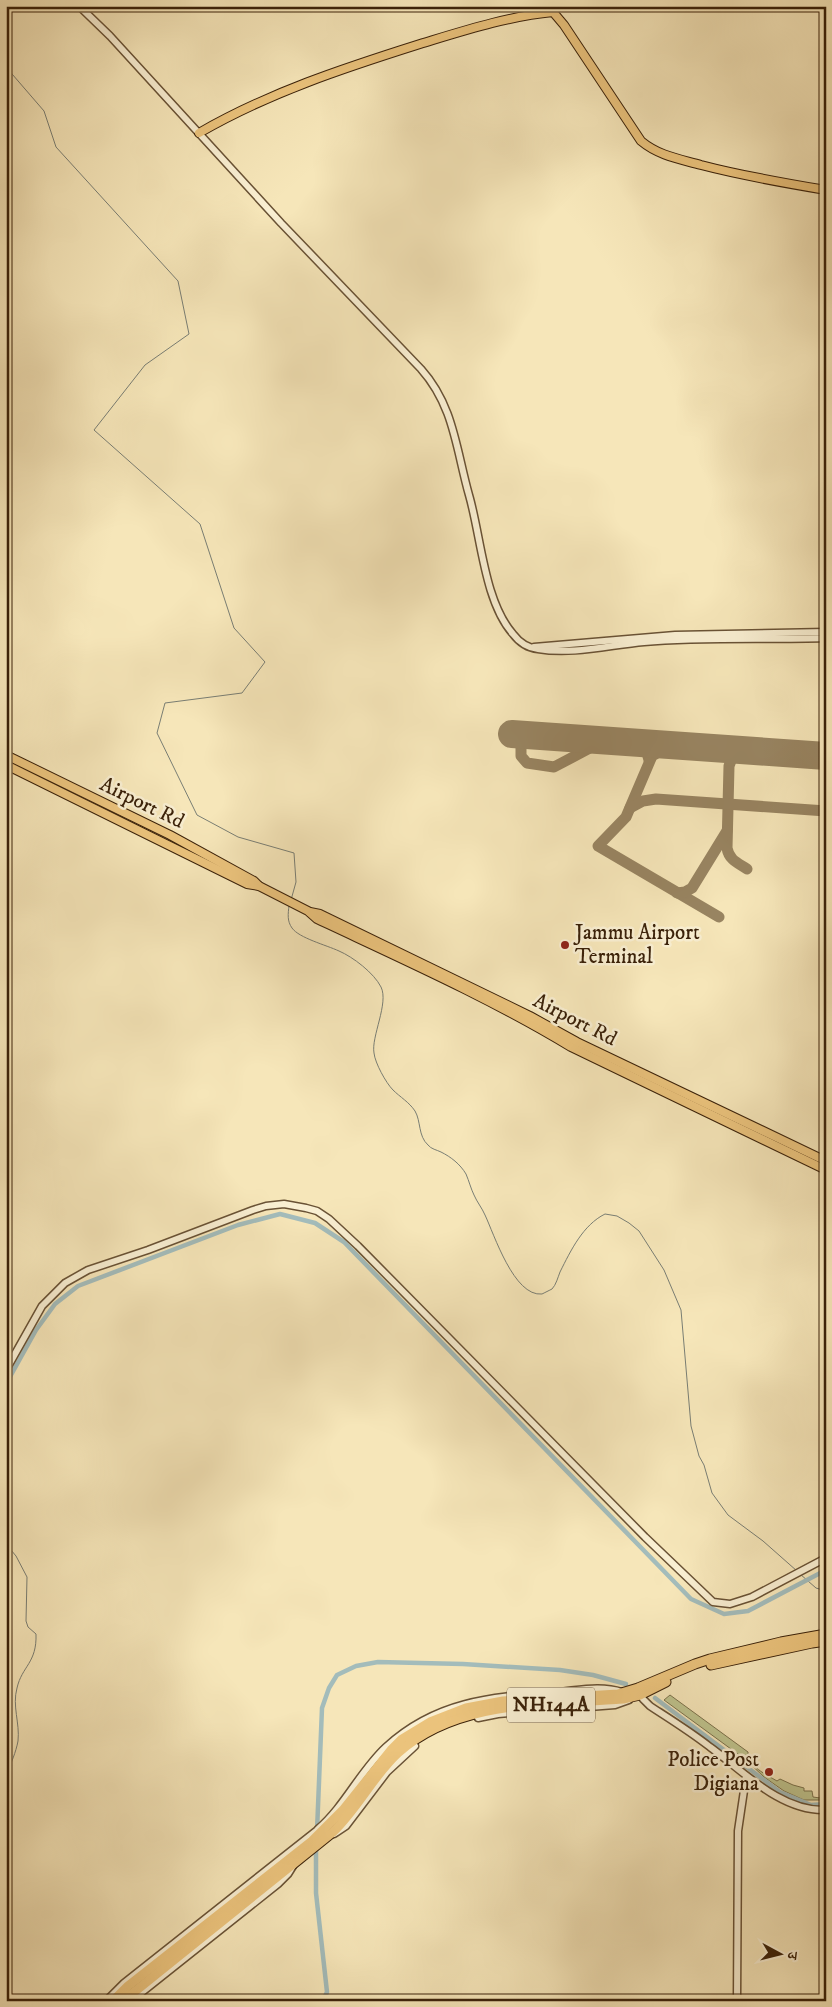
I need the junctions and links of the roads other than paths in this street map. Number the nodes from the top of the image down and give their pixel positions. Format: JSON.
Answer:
{"nodes":[{"id":1,"x":79,"y":6,"type":"edge"},
{"id":2,"x":199,"y":133,"type":"junction"},
{"id":3,"x":826,"y":190,"type":"edge"},
{"id":4,"x":826,"y":632,"type":"edge"},
{"id":5,"x":826,"y":638,"type":"edge"},
{"id":6,"x":531,"y":648,"type":"junction"},
{"id":7,"x":6,"y":755,"type":"edge"},
{"id":8,"x":6,"y":765,"type":"edge"},
{"id":9,"x":260,"y":886,"type":"junction"},
{"id":10,"x":306,"y":910,"type":"junction"},
{"id":11,"x":826,"y":1161,"type":"edge"},
{"id":12,"x":826,"y":1170,"type":"edge"},
{"id":13,"x":6,"y":1370,"type":"edge"},
{"id":14,"x":826,"y":1558,"type":"edge"},
{"id":15,"x":826,"y":1634,"type":"edge"},
{"id":16,"x":826,"y":1641,"type":"edge"},
{"id":17,"x":637,"y":1694,"type":"junction"},
{"id":18,"x":746,"y":1776,"type":"junction"},
{"id":19,"x":365,"y":1787,"type":"junction"},
{"id":20,"x":826,"y":1810,"type":"edge"},
{"id":21,"x":318,"y":1837,"type":"junction"},
{"id":22,"x":294,"y":1864,"type":"junction"},
{"id":23,"x":106,"y":2001,"type":"edge"},
{"id":24,"x":113,"y":2001,"type":"edge"},
{"id":25,"x":124,"y":2001,"type":"edge"},
{"id":26,"x":131,"y":2001,"type":"edge"},
{"id":27,"x":737,"y":2001,"type":"edge"}],
"edges":[{"from":1,"to":2,"type":"street"},
{"from":2,"to":3,"type":"main road"},
{"from":2,"to":6,"type":"street"},
{"from":4,"to":6,"type":"street"},
{"from":5,"to":6,"type":"street"},
{"from":7,"to":9,"type":"main road","name":"Airport Rd"},
{"from":8,"to":9,"type":"main road"},
{"from":9,"to":10,"type":"main road"},
{"from":10,"to":11,"type":"main road","name":"Airport Rd"},
{"from":10,"to":12,"type":"main road"},
{"from":13,"to":14,"type":"street"},
{"from":15,"to":17,"type":"highway","number":"NH144A"},
{"from":16,"to":17,"type":"highway","number":"NH144A"},
{"from":17,"to":18,"type":"street"},
{"from":17,"to":19,"type":"highway","number":"NH144A"},
{"from":17,"to":19,"type":"highway","number":"NH144A"},
{"from":18,"to":20,"type":"street"},
{"from":18,"to":27,"type":"street"},
{"from":19,"to":21,"type":"highway","number":"NH144A"},
{"from":21,"to":22,"type":"highway","number":"NH144A"},
{"from":21,"to":23,"type":"street"},
{"from":21,"to":24,"type":"highway","number":"NH144A"},
{"from":22,"to":25,"type":"highway","number":"NH144A"},
{"from":22,"to":26,"type":"street"}]}
